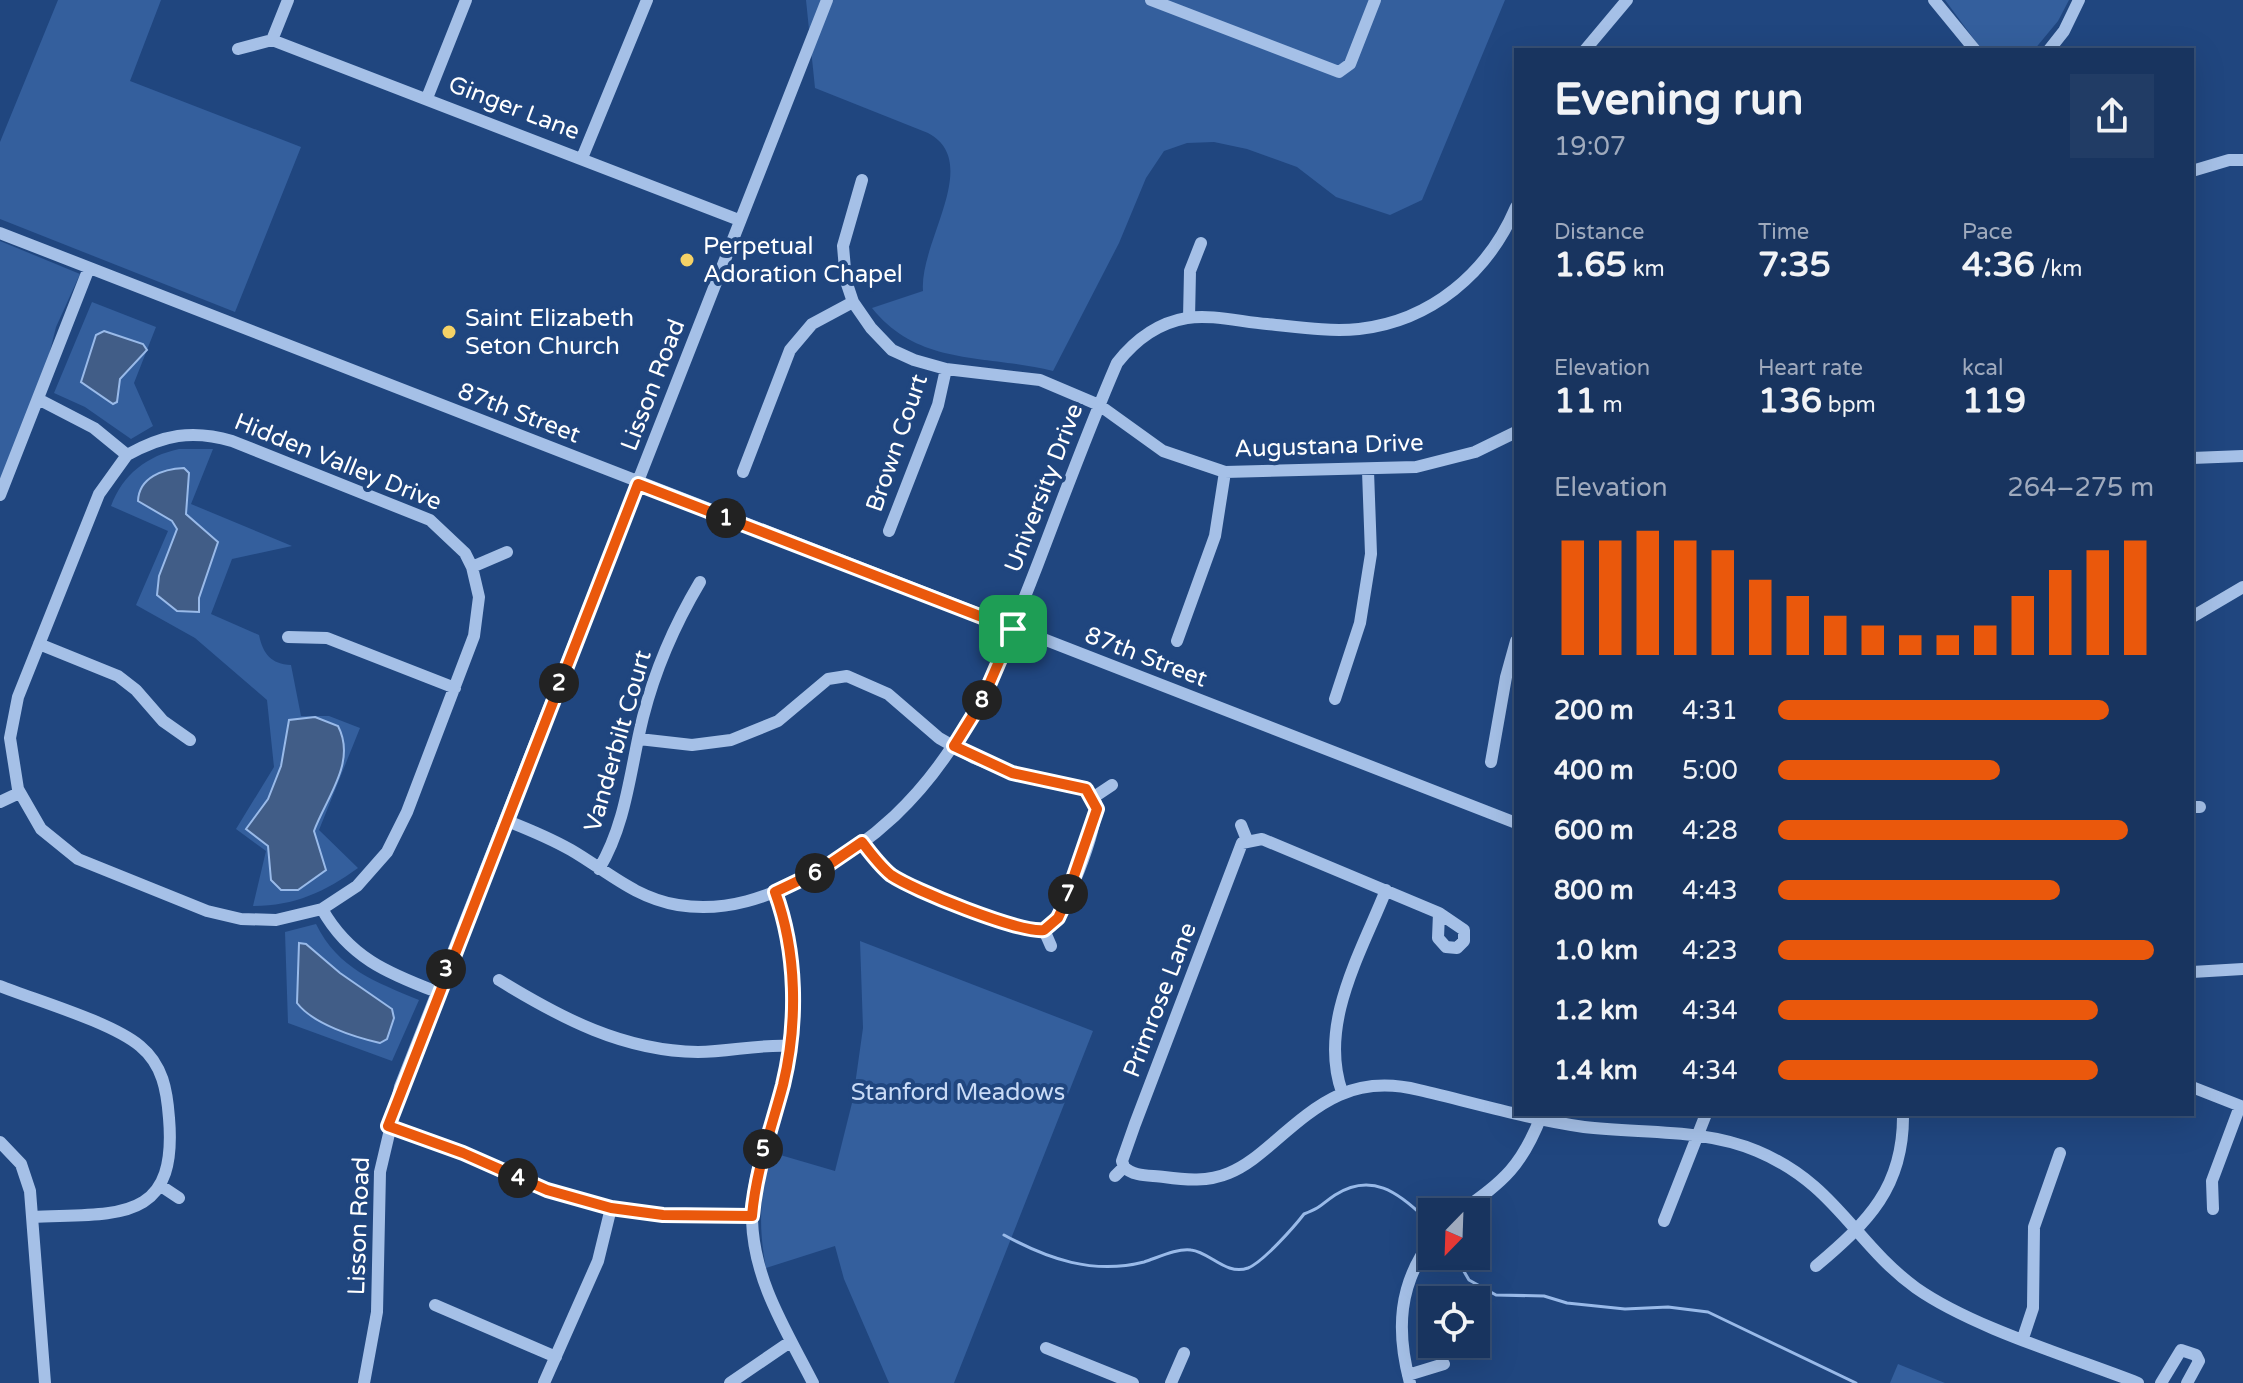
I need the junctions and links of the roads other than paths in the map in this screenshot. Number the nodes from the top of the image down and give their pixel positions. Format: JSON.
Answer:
{"nodes":[{"id":1,"x":288,"y":0,"type":"edge"},
{"id":2,"x":466,"y":0,"type":"edge"},
{"id":3,"x":647,"y":0,"type":"edge"},
{"id":4,"x":827,"y":0,"type":"edge"},
{"id":5,"x":1151,"y":0,"type":"edge"},
{"id":6,"x":1375,"y":0,"type":"edge"},
{"id":7,"x":1627,"y":0,"type":"edge"},
{"id":8,"x":1934,"y":0,"type":"edge"},
{"id":9,"x":2079,"y":0,"type":"edge"},
{"id":10,"x":1168,"y":3,"type":"edge"},
{"id":11,"x":272,"y":40,"type":"junction"},
{"id":12,"x":1587,"y":48,"type":"edge"},
{"id":13,"x":1973,"y":48,"type":"edge"},
{"id":14,"x":2051,"y":48,"type":"edge"},
{"id":15,"x":238,"y":49,"type":"dead end"},
{"id":16,"x":427,"y":98,"type":"junction"},
{"id":17,"x":582,"y":158,"type":"junction"},
{"id":18,"x":2243,"y":160,"type":"edge"},
{"id":19,"x":2194,"y":170,"type":"edge"},
{"id":20,"x":862,"y":180,"type":"dead end"},
{"id":21,"x":1514,"y":211,"type":"edge"},
{"id":22,"x":739,"y":220,"type":"junction"},
{"id":23,"x":0,"y":233,"type":"edge"},
{"id":24,"x":1201,"y":243,"type":"dead end"},
{"id":25,"x":89,"y":268,"type":"junction"},
{"id":26,"x":853,"y":302,"type":"junction"},
{"id":27,"x":1189,"y":318,"type":"junction"},
{"id":28,"x":946,"y":369,"type":"junction"},
{"id":29,"x":38,"y":399,"type":"junction"},
{"id":30,"x":1099,"y":405,"type":"junction"},
{"id":31,"x":1514,"y":433,"type":"edge"},
{"id":32,"x":127,"y":455,"type":"junction"},
{"id":33,"x":2243,"y":456,"type":"edge"},
{"id":34,"x":2194,"y":458,"type":"edge"},
{"id":35,"x":1368,"y":471,"type":"junction"},
{"id":36,"x":743,"y":472,"type":"dead end"},
{"id":37,"x":1225,"y":472,"type":"junction"},
{"id":38,"x":638,"y":484,"type":"junction"},
{"id":39,"x":0,"y":495,"type":"edge"},
{"id":40,"x":889,"y":531,"type":"dead end"},
{"id":41,"x":507,"y":552,"type":"dead end"},
{"id":42,"x":472,"y":567,"type":"junction"},
{"id":43,"x":700,"y":582,"type":"dead end"},
{"id":44,"x":2243,"y":587,"type":"edge"},
{"id":45,"x":2194,"y":616,"type":"edge"},
{"id":46,"x":1013,"y":629,"type":"junction"},
{"id":47,"x":288,"y":637,"type":"dead end"},
{"id":48,"x":1177,"y":641,"type":"dead end"},
{"id":49,"x":39,"y":644,"type":"junction"},
{"id":50,"x":1514,"y":648,"type":"edge"},
{"id":51,"x":455,"y":688,"type":"junction"},
{"id":52,"x":1335,"y":699,"type":"dead end"},
{"id":53,"x":639,"y":739,"type":"junction"},
{"id":54,"x":190,"y":740,"type":"dead end"},
{"id":55,"x":954,"y":746,"type":"junction"},
{"id":56,"x":1491,"y":762,"type":"dead end"},
{"id":57,"x":1112,"y":785,"type":"dead end"},
{"id":58,"x":19,"y":793,"type":"junction"},
{"id":59,"x":1094,"y":797,"type":"junction"},
{"id":60,"x":0,"y":802,"type":"edge"},
{"id":61,"x":505,"y":820,"type":"junction"},
{"id":62,"x":1514,"y":822,"type":"edge"},
{"id":63,"x":1241,"y":825,"type":"dead end"},
{"id":64,"x":1247,"y":840,"type":"junction"},
{"id":65,"x":862,"y":842,"type":"junction"},
{"id":66,"x":599,"y":869,"type":"junction"},
{"id":67,"x":1386,"y":890,"type":"junction"},
{"id":68,"x":775,"y":892,"type":"junction"},
{"id":69,"x":322,"y":909,"type":"junction"},
{"id":70,"x":1439,"y":913,"type":"dead end"},
{"id":71,"x":1044,"y":930,"type":"junction"},
{"id":72,"x":1051,"y":946,"type":"dead end"},
{"id":73,"x":2243,"y":969,"type":"edge"},
{"id":74,"x":2194,"y":972,"type":"edge"},
{"id":75,"x":499,"y":980,"type":"dead end"},
{"id":76,"x":0,"y":986,"type":"edge"},
{"id":77,"x":437,"y":992,"type":"junction"},
{"id":78,"x":790,"y":1046,"type":"junction"},
{"id":79,"x":2194,"y":1088,"type":"edge"},
{"id":80,"x":1342,"y":1092,"type":"junction"},
{"id":81,"x":2241,"y":1107,"type":"edge"},
{"id":82,"x":1514,"y":1111,"type":"edge"},
{"id":83,"x":1705,"y":1116,"type":"edge"},
{"id":84,"x":1903,"y":1116,"type":"edge"},
{"id":85,"x":1541,"y":1117,"type":"edge"},
{"id":86,"x":388,"y":1126,"type":"junction"},
{"id":87,"x":1698,"y":1136,"type":"junction"},
{"id":88,"x":0,"y":1142,"type":"edge"},
{"id":89,"x":2060,"y":1153,"type":"dead end"},
{"id":90,"x":161,"y":1186,"type":"junction"},
{"id":91,"x":179,"y":1198,"type":"dead end"},
{"id":92,"x":1479,"y":1198,"type":"edge"},
{"id":93,"x":611,"y":1208,"type":"junction"},
{"id":94,"x":2213,"y":1209,"type":"dead end"},
{"id":95,"x":752,"y":1216,"type":"junction"},
{"id":96,"x":32,"y":1217,"type":"junction"},
{"id":97,"x":1664,"y":1221,"type":"dead end"},
{"id":98,"x":1858,"y":1230,"type":"junction"},
{"id":99,"x":1418,"y":1261,"type":"edge"},
{"id":100,"x":1816,"y":1266,"type":"dead end"},
{"id":101,"x":435,"y":1305,"type":"dead end"},
{"id":102,"x":2023,"y":1338,"type":"junction"},
{"id":103,"x":790,"y":1342,"type":"junction"},
{"id":104,"x":1046,"y":1348,"type":"dead end"},
{"id":105,"x":1184,"y":1353,"type":"dead end"},
{"id":106,"x":556,"y":1357,"type":"junction"},
{"id":107,"x":1444,"y":1364,"type":"dead end"},
{"id":108,"x":1409,"y":1379,"type":"edge"},
{"id":109,"x":45,"y":1383,"type":"edge"},
{"id":110,"x":364,"y":1383,"type":"edge"},
{"id":111,"x":544,"y":1383,"type":"edge"},
{"id":112,"x":730,"y":1383,"type":"edge"},
{"id":113,"x":813,"y":1383,"type":"edge"},
{"id":114,"x":1133,"y":1383,"type":"edge"},
{"id":115,"x":1171,"y":1383,"type":"edge"},
{"id":116,"x":2138,"y":1383,"type":"edge"},
{"id":117,"x":2161,"y":1383,"type":"edge"},
{"id":118,"x":2187,"y":1383,"type":"edge"}],
"edges":[{"from":1,"to":11,"type":"street"},
{"from":2,"to":16,"type":"street"},
{"from":3,"to":17,"type":"street"},
{"from":4,"to":22,"type":"street","name":"Lisson Road"},
{"from":5,"to":10,"type":"street"},
{"from":6,"to":10,"type":"street"},
{"from":7,"to":12,"type":"street"},
{"from":8,"to":13,"type":"street"},
{"from":9,"to":14,"type":"street"},
{"from":11,"to":15,"type":"street"},
{"from":11,"to":16,"type":"street","name":"Ginger Lane"},
{"from":16,"to":17,"type":"street","name":"Ginger Lane"},
{"from":17,"to":22,"type":"street","name":"Ginger Lane"},
{"from":18,"to":19,"type":"street"},
{"from":20,"to":26,"type":"street"},
{"from":21,"to":27,"type":"street","name":"University Drive"},
{"from":22,"to":38,"type":"street","name":"Lisson Road"},
{"from":23,"to":25,"type":"street","name":"87th Street"},
{"from":24,"to":27,"type":"street"},
{"from":25,"to":29,"type":"street"},
{"from":25,"to":38,"type":"street","name":"87th Street"},
{"from":26,"to":28,"type":"street","name":"Augustana Drive"},
{"from":26,"to":36,"type":"street"},
{"from":27,"to":30,"type":"street","name":"University Drive"},
{"from":28,"to":30,"type":"street","name":"Augustana Drive"},
{"from":28,"to":40,"type":"street","name":"Brown Court"},
{"from":29,"to":32,"type":"street"},
{"from":29,"to":39,"type":"street"},
{"from":30,"to":37,"type":"street","name":"Augustana Drive"},
{"from":30,"to":46,"type":"street","name":"University Drive"},
{"from":31,"to":35,"type":"street","name":"Augustana Drive"},
{"from":32,"to":42,"type":"street","name":"Hidden Valley Drive"},
{"from":32,"to":49,"type":"street"},
{"from":33,"to":34,"type":"street"},
{"from":35,"to":37,"type":"street","name":"Augustana Drive"},
{"from":35,"to":52,"type":"street"},
{"from":37,"to":48,"type":"street"},
{"from":38,"to":46,"type":"street","name":"87th Street"},
{"from":38,"to":61,"type":"street","name":"Lisson Road"},
{"from":41,"to":42,"type":"street"},
{"from":42,"to":51,"type":"street","name":"Hidden Valley Drive"},
{"from":43,"to":53,"type":"street","name":"Vanderbilt Court"},
{"from":44,"to":45,"type":"street"},
{"from":46,"to":55,"type":"street","name":"University Drive"},
{"from":46,"to":62,"type":"street","name":"87th Street"},
{"from":47,"to":51,"type":"street"},
{"from":49,"to":54,"type":"street"},
{"from":49,"to":58,"type":"street"},
{"from":50,"to":56,"type":"street"},
{"from":51,"to":69,"type":"street","name":"Hidden Valley Drive"},
{"from":53,"to":55,"type":"street"},
{"from":53,"to":66,"type":"street","name":"Vanderbilt Court"},
{"from":55,"to":59,"type":"street"},
{"from":55,"to":65,"type":"street","name":"University Drive"},
{"from":57,"to":59,"type":"street"},
{"from":58,"to":60,"type":"street"},
{"from":58,"to":69,"type":"street","name":"Hidden Valley Drive"},
{"from":59,"to":71,"type":"street"},
{"from":61,"to":66,"type":"street","name":"University Drive"},
{"from":61,"to":77,"type":"street","name":"Lisson Road"},
{"from":63,"to":64,"type":"street"},
{"from":64,"to":67,"type":"street"},
{"from":64,"to":80,"type":"street","name":"Primrose Lane"},
{"from":65,"to":68,"type":"street","name":"University Drive"},
{"from":65,"to":71,"type":"street"},
{"from":66,"to":68,"type":"street","name":"University Drive"},
{"from":67,"to":70,"type":"street"},
{"from":67,"to":80,"type":"street"},
{"from":68,"to":78,"type":"street"},
{"from":69,"to":77,"type":"street"},
{"from":71,"to":72,"type":"street"},
{"from":73,"to":74,"type":"street"},
{"from":75,"to":78,"type":"street"},
{"from":76,"to":90,"type":"street"},
{"from":77,"to":86,"type":"street","name":"Lisson Road"},
{"from":78,"to":95,"type":"street"},
{"from":79,"to":81,"type":"street"},
{"from":80,"to":82,"type":"street"},
{"from":81,"to":94,"type":"street"},
{"from":83,"to":87,"type":"street"},
{"from":84,"to":98,"type":"street"},
{"from":85,"to":87,"type":"street"},
{"from":85,"to":92,"type":"street"},
{"from":86,"to":93,"type":"street"},
{"from":86,"to":110,"type":"street","name":"Lisson Road"},
{"from":87,"to":97,"type":"street"},
{"from":87,"to":98,"type":"street"},
{"from":88,"to":96,"type":"street"},
{"from":89,"to":102,"type":"street"},
{"from":90,"to":91,"type":"street"},
{"from":90,"to":96,"type":"street"},
{"from":93,"to":95,"type":"street"},
{"from":93,"to":106,"type":"street"},
{"from":95,"to":103,"type":"street"},
{"from":96,"to":109,"type":"street"},
{"from":98,"to":100,"type":"street"},
{"from":98,"to":102,"type":"street"},
{"from":99,"to":108,"type":"street"},
{"from":101,"to":106,"type":"street"},
{"from":102,"to":116,"type":"street"},
{"from":103,"to":112,"type":"street"},
{"from":103,"to":113,"type":"street"},
{"from":104,"to":114,"type":"street"},
{"from":105,"to":115,"type":"street"},
{"from":106,"to":111,"type":"street"},
{"from":107,"to":108,"type":"street"},
{"from":117,"to":118,"type":"street"}]}
